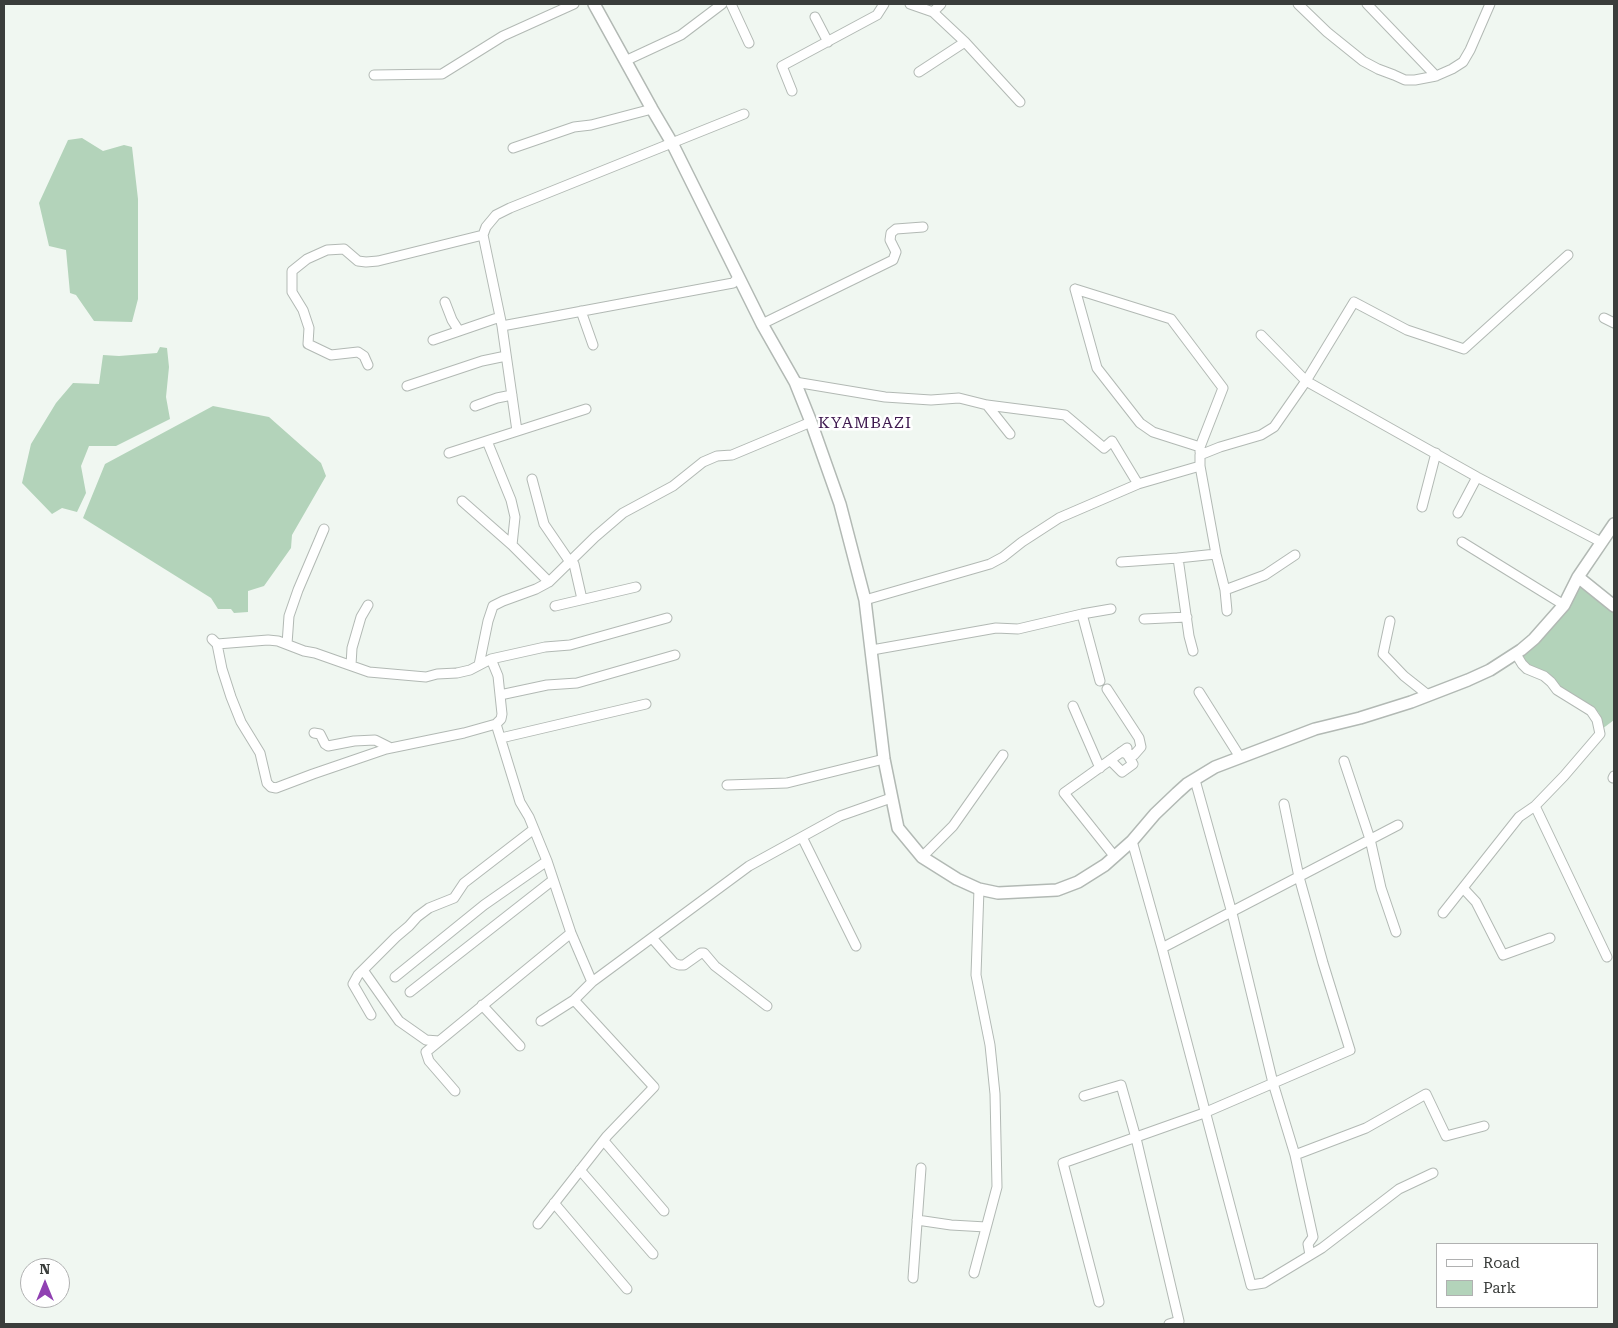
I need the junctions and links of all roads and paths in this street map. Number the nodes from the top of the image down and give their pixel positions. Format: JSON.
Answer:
{"nodes":[{"id":1,"x":574,"y":4,"type":"edge"},
{"id":2,"x":594,"y":4,"type":"edge"},
{"id":3,"x":722,"y":4,"type":"edge"},
{"id":4,"x":731,"y":4,"type":"edge"},
{"id":5,"x":884,"y":4,"type":"edge"},
{"id":6,"x":910,"y":4,"type":"edge"},
{"id":7,"x":941,"y":4,"type":"edge"},
{"id":8,"x":1298,"y":4,"type":"edge"},
{"id":9,"x":1367,"y":4,"type":"edge"},
{"id":10,"x":1490,"y":4,"type":"edge"},
{"id":11,"x":933,"y":12,"type":"junction"},
{"id":12,"x":815,"y":17,"type":"dead end"},
{"id":13,"x":828,"y":42,"type":"junction"},
{"id":14,"x":966,"y":42,"type":"junction"},
{"id":15,"x":749,"y":43,"type":"dead end"},
{"id":16,"x":625,"y":61,"type":"junction"},
{"id":17,"x":919,"y":72,"type":"dead end"},
{"id":18,"x":374,"y":75,"type":"dead end"},
{"id":19,"x":1436,"y":76,"type":"junction"},
{"id":20,"x":792,"y":91,"type":"dead end"},
{"id":21,"x":1020,"y":102,"type":"dead end"},
{"id":22,"x":652,"y":109,"type":"junction"},
{"id":23,"x":744,"y":114,"type":"dead end"},
{"id":24,"x":672,"y":143,"type":"junction"},
{"id":25,"x":513,"y":148,"type":"dead end"},
{"id":26,"x":923,"y":227,"type":"dead end"},
{"id":27,"x":483,"y":236,"type":"junction"},
{"id":28,"x":1568,"y":255,"type":"dead end"},
{"id":29,"x":738,"y":278,"type":"junction"},
{"id":30,"x":445,"y":302,"type":"dead end"},
{"id":31,"x":581,"y":311,"type":"junction"},
{"id":32,"x":500,"y":317,"type":"junction"},
{"id":33,"x":1604,"y":318,"type":"dead end"},
{"id":34,"x":1614,"y":323,"type":"edge"},
{"id":35,"x":762,"y":324,"type":"junction"},
{"id":36,"x":502,"y":326,"type":"junction"},
{"id":37,"x":459,"y":332,"type":"junction"},
{"id":38,"x":1261,"y":335,"type":"dead end"},
{"id":39,"x":433,"y":340,"type":"dead end"},
{"id":40,"x":593,"y":345,"type":"dead end"},
{"id":41,"x":506,"y":356,"type":"junction"},
{"id":42,"x":368,"y":365,"type":"dead end"},
{"id":43,"x":1306,"y":381,"type":"junction"},
{"id":44,"x":795,"y":382,"type":"junction"},
{"id":45,"x":407,"y":386,"type":"dead end"},
{"id":46,"x":512,"y":395,"type":"junction"},
{"id":47,"x":987,"y":405,"type":"junction"},
{"id":48,"x":475,"y":406,"type":"dead end"},
{"id":49,"x":586,"y":409,"type":"dead end"},
{"id":50,"x":811,"y":422,"type":"junction"},
{"id":51,"x":517,"y":431,"type":"junction"},
{"id":52,"x":1010,"y":434,"type":"dead end"},
{"id":53,"x":487,"y":441,"type":"junction"},
{"id":54,"x":1200,"y":451,"type":"junction"},
{"id":55,"x":1436,"y":453,"type":"junction"},
{"id":56,"x":449,"y":454,"type":"dead end"},
{"id":57,"x":1200,"y":466,"type":"junction"},
{"id":58,"x":1477,"y":477,"type":"junction"},
{"id":59,"x":532,"y":479,"type":"dead end"},
{"id":60,"x":1138,"y":484,"type":"junction"},
{"id":61,"x":462,"y":501,"type":"dead end"},
{"id":62,"x":1422,"y":508,"type":"dead end"},
{"id":63,"x":1458,"y":513,"type":"dead end"},
{"id":64,"x":1614,"y":524,"type":"edge"},
{"id":65,"x":324,"y":529,"type":"dead end"},
{"id":66,"x":1462,"y":542,"type":"dead end"},
{"id":67,"x":1601,"y":542,"type":"junction"},
{"id":68,"x":512,"y":545,"type":"junction"},
{"id":69,"x":1216,"y":554,"type":"junction"},
{"id":70,"x":1295,"y":555,"type":"dead end"},
{"id":71,"x":1178,"y":558,"type":"junction"},
{"id":72,"x":570,"y":562,"type":"junction"},
{"id":73,"x":1121,"y":562,"type":"dead end"},
{"id":74,"x":1578,"y":576,"type":"junction"},
{"id":75,"x":549,"y":582,"type":"junction"},
{"id":76,"x":636,"y":587,"type":"dead end"},
{"id":77,"x":1225,"y":590,"type":"junction"},
{"id":78,"x":582,"y":599,"type":"junction"},
{"id":79,"x":865,"y":600,"type":"junction"},
{"id":80,"x":1564,"y":604,"type":"junction"},
{"id":81,"x":368,"y":605,"type":"dead end"},
{"id":82,"x":555,"y":606,"type":"dead end"},
{"id":83,"x":1614,"y":606,"type":"edge"},
{"id":84,"x":1111,"y":609,"type":"dead end"},
{"id":85,"x":1226,"y":610,"type":"dead end"},
{"id":86,"x":1082,"y":614,"type":"junction"},
{"id":87,"x":1187,"y":617,"type":"junction"},
{"id":88,"x":667,"y":618,"type":"dead end"},
{"id":89,"x":1144,"y":619,"type":"dead end"},
{"id":90,"x":1390,"y":621,"type":"dead end"},
{"id":91,"x":287,"y":644,"type":"junction"},
{"id":92,"x":872,"y":650,"type":"junction"},
{"id":93,"x":1193,"y":651,"type":"dead end"},
{"id":94,"x":1516,"y":654,"type":"junction"},
{"id":95,"x":675,"y":655,"type":"dead end"},
{"id":96,"x":491,"y":659,"type":"junction"},
{"id":97,"x":351,"y":665,"type":"junction"},
{"id":98,"x":479,"y":665,"type":"junction"},
{"id":99,"x":1100,"y":681,"type":"dead end"},
{"id":100,"x":1107,"y":689,"type":"dead end"},
{"id":101,"x":1199,"y":692,"type":"dead end"},
{"id":102,"x":500,"y":695,"type":"junction"},
{"id":103,"x":1428,"y":696,"type":"junction"},
{"id":104,"x":646,"y":704,"type":"dead end"},
{"id":105,"x":1073,"y":706,"type":"dead end"},
{"id":106,"x":496,"y":724,"type":"junction"},
{"id":107,"x":314,"y":733,"type":"dead end"},
{"id":108,"x":501,"y":738,"type":"junction"},
{"id":109,"x":391,"y":748,"type":"junction"},
{"id":110,"x":1124,"y":750,"type":"junction"},
{"id":111,"x":1003,"y":755,"type":"dead end"},
{"id":112,"x":1240,"y":757,"type":"junction"},
{"id":113,"x":884,"y":759,"type":"junction"},
{"id":114,"x":1110,"y":760,"type":"junction"},
{"id":115,"x":1344,"y":761,"type":"dead end"},
{"id":116,"x":1100,"y":768,"type":"junction"},
{"id":117,"x":1195,"y":780,"type":"junction"},
{"id":118,"x":727,"y":785,"type":"dead end"},
{"id":119,"x":891,"y":798,"type":"junction"},
{"id":120,"x":1284,"y":804,"type":"dead end"},
{"id":121,"x":1535,"y":806,"type":"junction"},
{"id":122,"x":1398,"y":825,"type":"dead end"},
{"id":123,"x":534,"y":829,"type":"junction"},
{"id":124,"x":802,"y":837,"type":"junction"},
{"id":125,"x":1370,"y":839,"type":"junction"},
{"id":126,"x":1132,"y":841,"type":"junction"},
{"id":127,"x":922,"y":857,"type":"junction"},
{"id":128,"x":1115,"y":857,"type":"junction"},
{"id":129,"x":547,"y":861,"type":"junction"},
{"id":130,"x":1299,"y":877,"type":"junction"},
{"id":131,"x":553,"y":880,"type":"junction"},
{"id":132,"x":1464,"y":888,"type":"junction"},
{"id":133,"x":980,"y":889,"type":"junction"},
{"id":134,"x":1232,"y":912,"type":"junction"},
{"id":135,"x":1443,"y":913,"type":"dead end"},
{"id":136,"x":1396,"y":932,"type":"dead end"},
{"id":137,"x":570,"y":933,"type":"junction"},
{"id":138,"x":652,"y":938,"type":"junction"},
{"id":139,"x":1550,"y":938,"type":"dead end"},
{"id":140,"x":856,"y":946,"type":"dead end"},
{"id":141,"x":1162,"y":948,"type":"junction"},
{"id":142,"x":1606,"y":956,"type":"dead end"},
{"id":143,"x":363,"y":970,"type":"junction"},
{"id":144,"x":395,"y":977,"type":"dead end"},
{"id":145,"x":592,"y":982,"type":"junction"},
{"id":146,"x":410,"y":992,"type":"dead end"},
{"id":147,"x":574,"y":1000,"type":"junction"},
{"id":148,"x":482,"y":1005,"type":"junction"},
{"id":149,"x":767,"y":1006,"type":"dead end"},
{"id":150,"x":371,"y":1015,"type":"dead end"},
{"id":151,"x":541,"y":1021,"type":"dead end"},
{"id":152,"x":439,"y":1041,"type":"junction"},
{"id":153,"x":520,"y":1046,"type":"dead end"},
{"id":154,"x":1273,"y":1083,"type":"junction"},
{"id":155,"x":455,"y":1091,"type":"dead end"},
{"id":156,"x":1084,"y":1096,"type":"dead end"},
{"id":157,"x":1204,"y":1113,"type":"junction"},
{"id":158,"x":1484,"y":1126,"type":"dead end"},
{"id":159,"x":1136,"y":1138,"type":"junction"},
{"id":160,"x":604,"y":1141,"type":"junction"},
{"id":161,"x":1295,"y":1155,"type":"junction"},
{"id":162,"x":921,"y":1168,"type":"dead end"},
{"id":163,"x":580,"y":1170,"type":"junction"},
{"id":164,"x":1432,"y":1174,"type":"dead end"},
{"id":165,"x":554,"y":1204,"type":"junction"},
{"id":166,"x":664,"y":1211,"type":"dead end"},
{"id":167,"x":917,"y":1220,"type":"junction"},
{"id":168,"x":538,"y":1224,"type":"dead end"},
{"id":169,"x":986,"y":1227,"type":"junction"},
{"id":170,"x":653,"y":1254,"type":"dead end"},
{"id":171,"x":1310,"y":1254,"type":"junction"},
{"id":172,"x":974,"y":1273,"type":"dead end"},
{"id":173,"x":913,"y":1278,"type":"dead end"},
{"id":174,"x":627,"y":1289,"type":"dead end"},
{"id":175,"x":1100,"y":1302,"type":"dead end"},
{"id":176,"x":1169,"y":1324,"type":"edge"}],
"edges":[{"from":1,"to":18,"type":"street"},
{"from":2,"to":16,"type":"street"},
{"from":3,"to":16,"type":"street"},
{"from":4,"to":15,"type":"street"},
{"from":5,"to":13,"type":"street"},
{"from":6,"to":11,"type":"street"},
{"from":7,"to":11,"type":"street"},
{"from":8,"to":19,"type":"street"},
{"from":9,"to":19,"type":"street"},
{"from":10,"to":19,"type":"street"},
{"from":11,"to":14,"type":"street"},
{"from":12,"to":13,"type":"street"},
{"from":13,"to":20,"type":"street"},
{"from":14,"to":17,"type":"street"},
{"from":14,"to":21,"type":"street"},
{"from":16,"to":22,"type":"street"},
{"from":22,"to":24,"type":"street"},
{"from":22,"to":25,"type":"street"},
{"from":23,"to":24,"type":"street"},
{"from":24,"to":27,"type":"street"},
{"from":24,"to":29,"type":"street"},
{"from":26,"to":35,"type":"street"},
{"from":27,"to":32,"type":"street"},
{"from":27,"to":42,"type":"street"},
{"from":28,"to":43,"type":"street"},
{"from":29,"to":31,"type":"street"},
{"from":29,"to":35,"type":"street"},
{"from":30,"to":37,"type":"street"},
{"from":31,"to":36,"type":"street"},
{"from":31,"to":40,"type":"street"},
{"from":32,"to":36,"type":"street"},
{"from":32,"to":37,"type":"street"},
{"from":33,"to":34,"type":"street"},
{"from":35,"to":44,"type":"street"},
{"from":36,"to":41,"type":"street"},
{"from":37,"to":39,"type":"street"},
{"from":38,"to":43,"type":"street"},
{"from":41,"to":45,"type":"street"},
{"from":41,"to":46,"type":"street"},
{"from":43,"to":54,"type":"street"},
{"from":43,"to":55,"type":"street"},
{"from":44,"to":47,"type":"street"},
{"from":44,"to":50,"type":"street"},
{"from":46,"to":48,"type":"street"},
{"from":46,"to":51,"type":"street"},
{"from":47,"to":52,"type":"street"},
{"from":47,"to":60,"type":"street"},
{"from":49,"to":51,"type":"street"},
{"from":50,"to":72,"type":"street"},
{"from":50,"to":79,"type":"street"},
{"from":51,"to":53,"type":"street"},
{"from":53,"to":56,"type":"street"},
{"from":53,"to":68,"type":"street"},
{"from":54,"to":54,"type":"street"},
{"from":54,"to":57,"type":"street"},
{"from":55,"to":58,"type":"street"},
{"from":55,"to":62,"type":"street"},
{"from":57,"to":60,"type":"street"},
{"from":57,"to":69,"type":"street"},
{"from":58,"to":63,"type":"street"},
{"from":58,"to":67,"type":"street"},
{"from":59,"to":72,"type":"street"},
{"from":60,"to":79,"type":"street"},
{"from":61,"to":68,"type":"street"},
{"from":64,"to":67,"type":"street"},
{"from":65,"to":91,"type":"street"},
{"from":66,"to":80,"type":"street"},
{"from":67,"to":74,"type":"street"},
{"from":68,"to":75,"type":"street"},
{"from":69,"to":71,"type":"street"},
{"from":69,"to":77,"type":"street"},
{"from":70,"to":77,"type":"street"},
{"from":71,"to":73,"type":"street"},
{"from":71,"to":87,"type":"street"},
{"from":72,"to":75,"type":"street"},
{"from":72,"to":78,"type":"street"},
{"from":74,"to":80,"type":"street"},
{"from":74,"to":83,"type":"street"},
{"from":75,"to":98,"type":"street"},
{"from":76,"to":78,"type":"street"},
{"from":77,"to":85,"type":"street"},
{"from":78,"to":82,"type":"street"},
{"from":79,"to":92,"type":"street"},
{"from":80,"to":94,"type":"street"},
{"from":81,"to":97,"type":"street"},
{"from":84,"to":86,"type":"street"},
{"from":86,"to":92,"type":"street"},
{"from":86,"to":99,"type":"street"},
{"from":87,"to":89,"type":"street"},
{"from":87,"to":93,"type":"street"},
{"from":88,"to":96,"type":"street"},
{"from":90,"to":103,"type":"street"},
{"from":91,"to":97,"type":"street"},
{"from":91,"to":109,"type":"street"},
{"from":92,"to":113,"type":"street"},
{"from":94,"to":103,"type":"street"},
{"from":94,"to":121,"type":"street"},
{"from":95,"to":102,"type":"street"},
{"from":96,"to":98,"type":"street"},
{"from":96,"to":102,"type":"street"},
{"from":97,"to":98,"type":"street"},
{"from":100,"to":110,"type":"street"},
{"from":101,"to":112,"type":"street"},
{"from":102,"to":106,"type":"street"},
{"from":103,"to":112,"type":"street"},
{"from":104,"to":108,"type":"street"},
{"from":105,"to":116,"type":"street"},
{"from":106,"to":108,"type":"street"},
{"from":106,"to":109,"type":"street"},
{"from":107,"to":109,"type":"street"},
{"from":108,"to":123,"type":"street"},
{"from":110,"to":114,"type":"street"},
{"from":110,"to":114,"type":"street"},
{"from":111,"to":127,"type":"street"},
{"from":112,"to":117,"type":"street"},
{"from":113,"to":118,"type":"street"},
{"from":113,"to":119,"type":"street"},
{"from":114,"to":116,"type":"street"},
{"from":115,"to":125,"type":"street"},
{"from":116,"to":128,"type":"street"},
{"from":117,"to":126,"type":"street"},
{"from":117,"to":134,"type":"street"},
{"from":119,"to":124,"type":"street"},
{"from":119,"to":127,"type":"street"},
{"from":120,"to":130,"type":"street"},
{"from":121,"to":132,"type":"street"},
{"from":121,"to":142,"type":"street"},
{"from":122,"to":125,"type":"street"},
{"from":123,"to":129,"type":"street"},
{"from":123,"to":143,"type":"street"},
{"from":124,"to":138,"type":"street"},
{"from":124,"to":140,"type":"street"},
{"from":125,"to":130,"type":"street"},
{"from":125,"to":136,"type":"street"},
{"from":126,"to":128,"type":"street"},
{"from":126,"to":141,"type":"street"},
{"from":127,"to":133,"type":"street"},
{"from":128,"to":133,"type":"street"},
{"from":129,"to":131,"type":"street"},
{"from":129,"to":144,"type":"street"},
{"from":130,"to":134,"type":"street"},
{"from":130,"to":154,"type":"street"},
{"from":131,"to":137,"type":"street"},
{"from":131,"to":146,"type":"street"},
{"from":132,"to":135,"type":"street"},
{"from":132,"to":139,"type":"street"},
{"from":133,"to":169,"type":"street"},
{"from":134,"to":141,"type":"street"},
{"from":134,"to":154,"type":"street"},
{"from":137,"to":145,"type":"street"},
{"from":137,"to":148,"type":"street"},
{"from":138,"to":145,"type":"street"},
{"from":138,"to":149,"type":"street"},
{"from":141,"to":157,"type":"street"},
{"from":143,"to":150,"type":"street"},
{"from":143,"to":152,"type":"street"},
{"from":145,"to":147,"type":"street"},
{"from":147,"to":151,"type":"street"},
{"from":147,"to":160,"type":"street"},
{"from":148,"to":152,"type":"street"},
{"from":148,"to":153,"type":"street"},
{"from":152,"to":155,"type":"street"},
{"from":154,"to":157,"type":"street"},
{"from":154,"to":161,"type":"street"},
{"from":156,"to":159,"type":"street"},
{"from":157,"to":159,"type":"street"},
{"from":157,"to":171,"type":"street"},
{"from":158,"to":161,"type":"street"},
{"from":159,"to":175,"type":"street"},
{"from":159,"to":176,"type":"street"},
{"from":160,"to":163,"type":"street"},
{"from":160,"to":166,"type":"street"},
{"from":161,"to":171,"type":"street"},
{"from":162,"to":167,"type":"street"},
{"from":163,"to":165,"type":"street"},
{"from":163,"to":170,"type":"street"},
{"from":164,"to":171,"type":"street"},
{"from":165,"to":168,"type":"street"},
{"from":165,"to":174,"type":"street"},
{"from":167,"to":169,"type":"street"},
{"from":167,"to":173,"type":"street"},
{"from":169,"to":172,"type":"street"}]}
